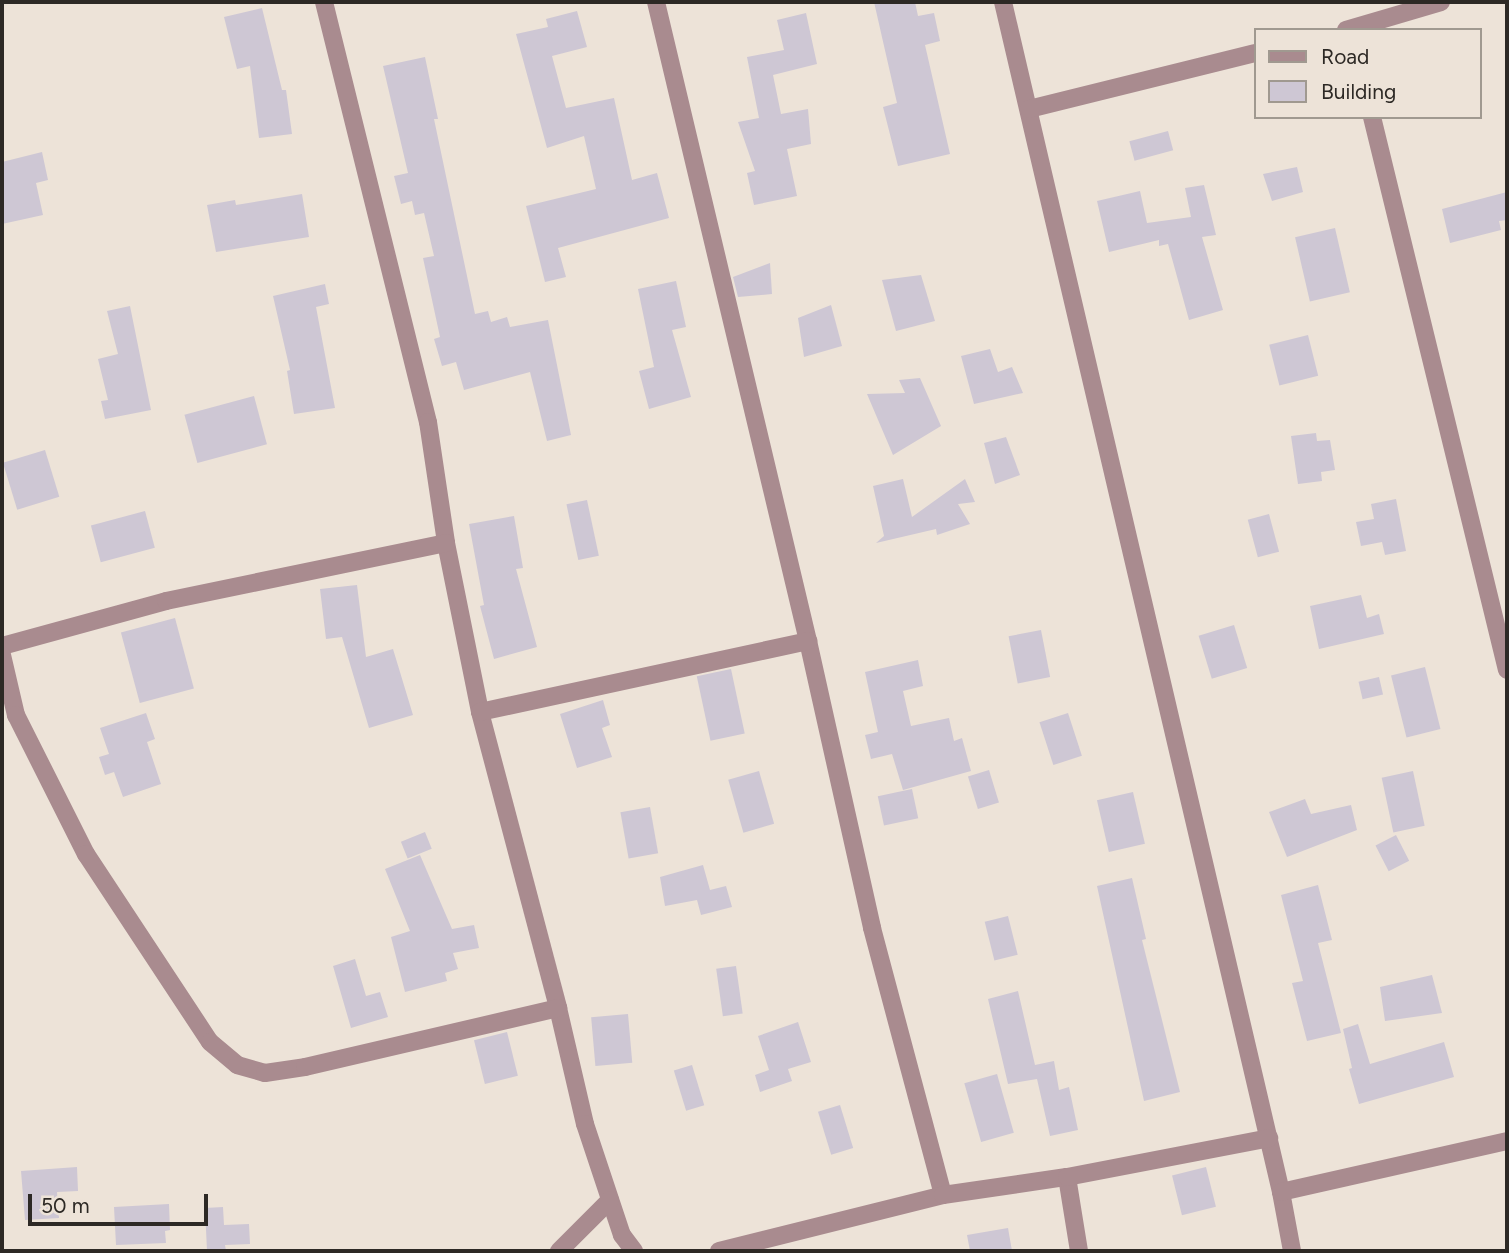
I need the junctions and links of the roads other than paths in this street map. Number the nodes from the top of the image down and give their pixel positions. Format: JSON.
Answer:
{"nodes":[{"id":1,"x":324,"y":2,"type":"edge"},
{"id":2,"x":656,"y":2,"type":"edge"},
{"id":3,"x":1003,"y":2,"type":"edge"},
{"id":4,"x":1441,"y":2,"type":"edge"},
{"id":5,"x":1352,"y":28,"type":"edge"},
{"id":6,"x":1254,"y":52,"type":"edge"},
{"id":7,"x":1029,"y":109,"type":"junction"},
{"id":8,"x":1372,"y":119,"type":"edge"},
{"id":9,"x":446,"y":543,"type":"junction"},
{"id":10,"x":808,"y":641,"type":"junction"},
{"id":11,"x":2,"y":646,"type":"edge"},
{"id":12,"x":2,"y":655,"type":"edge"},
{"id":13,"x":1507,"y":670,"type":"edge"},
{"id":14,"x":480,"y":712,"type":"junction"},
{"id":15,"x":558,"y":1008,"type":"junction"},
{"id":16,"x":1269,"y":1139,"type":"junction"},
{"id":17,"x":1507,"y":1141,"type":"edge"},
{"id":18,"x":1067,"y":1177,"type":"junction"},
{"id":19,"x":1281,"y":1192,"type":"junction"},
{"id":20,"x":943,"y":1195,"type":"junction"},
{"id":21,"x":610,"y":1200,"type":"junction"},
{"id":22,"x":559,"y":1251,"type":"edge"},
{"id":23,"x":634,"y":1251,"type":"edge"},
{"id":24,"x":719,"y":1251,"type":"edge"},
{"id":25,"x":1079,"y":1251,"type":"edge"},
{"id":26,"x":1292,"y":1251,"type":"edge"}],
"edges":[{"from":1,"to":9,"type":"street"},
{"from":2,"to":10,"type":"street"},
{"from":3,"to":7,"type":"street"},
{"from":4,"to":5,"type":"street"},
{"from":6,"to":7,"type":"street"},
{"from":7,"to":16,"type":"street"},
{"from":8,"to":13,"type":"street"},
{"from":9,"to":11,"type":"street"},
{"from":9,"to":14,"type":"street"},
{"from":10,"to":14,"type":"street"},
{"from":10,"to":20,"type":"street"},
{"from":12,"to":15,"type":"street"},
{"from":14,"to":15,"type":"street"},
{"from":15,"to":21,"type":"street"},
{"from":16,"to":18,"type":"street"},
{"from":16,"to":19,"type":"street"},
{"from":17,"to":19,"type":"street"},
{"from":18,"to":20,"type":"street"},
{"from":18,"to":25,"type":"street"},
{"from":19,"to":26,"type":"street"},
{"from":20,"to":24,"type":"street"},
{"from":21,"to":22,"type":"street"},
{"from":21,"to":23,"type":"street"}]}
